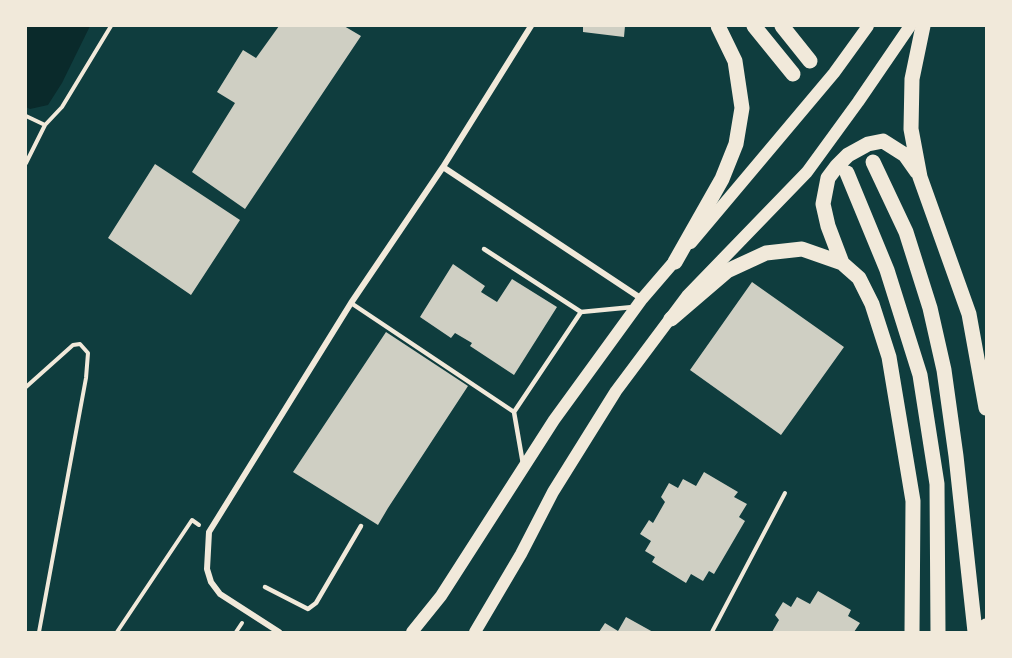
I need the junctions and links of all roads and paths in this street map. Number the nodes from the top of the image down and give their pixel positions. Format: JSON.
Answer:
{"nodes":[{"id":1,"x":111,"y":26,"type":"edge"},
{"id":2,"x":531,"y":26,"type":"edge"},
{"id":3,"x":718,"y":26,"type":"edge"},
{"id":4,"x":754,"y":26,"type":"edge"},
{"id":5,"x":782,"y":26,"type":"edge"},
{"id":6,"x":868,"y":26,"type":"edge"},
{"id":7,"x":910,"y":26,"type":"edge"},
{"id":8,"x":923,"y":26,"type":"edge"},
{"id":9,"x":810,"y":61,"type":"dead end"},
{"id":10,"x":793,"y":74,"type":"dead end"},
{"id":11,"x":26,"y":116,"type":"edge"},
{"id":12,"x":45,"y":125,"type":"junction"},
{"id":13,"x":873,"y":162,"type":"dead end"},
{"id":14,"x":26,"y":163,"type":"edge"},
{"id":15,"x":443,"y":167,"type":"junction"},
{"id":16,"x":847,"y":173,"type":"dead end"},
{"id":17,"x":920,"y":177,"type":"junction"},
{"id":18,"x":484,"y":249,"type":"dead end"},
{"id":19,"x":675,"y":262,"type":"junction"},
{"id":20,"x":842,"y":263,"type":"junction"},
{"id":21,"x":351,"y":303,"type":"junction"},
{"id":22,"x":639,"y":303,"type":"junction"},
{"id":23,"x":581,"y":312,"type":"junction"},
{"id":24,"x":671,"y":319,"type":"junction"},
{"id":25,"x":26,"y":387,"type":"edge"},
{"id":26,"x":987,"y":408,"type":"edge"},
{"id":27,"x":514,"y":412,"type":"junction"},
{"id":28,"x":524,"y":467,"type":"junction"},
{"id":29,"x":785,"y":493,"type":"dead end"},
{"id":30,"x":361,"y":526,"type":"dead end"},
{"id":31,"x":209,"y":532,"type":"junction"},
{"id":32,"x":265,"y":587,"type":"dead end"},
{"id":33,"x":987,"y":626,"type":"edge"},
{"id":34,"x":39,"y":633,"type":"edge"},
{"id":35,"x":117,"y":633,"type":"edge"},
{"id":36,"x":279,"y":633,"type":"edge"},
{"id":37,"x":412,"y":633,"type":"edge"},
{"id":38,"x":475,"y":633,"type":"edge"},
{"id":39,"x":712,"y":633,"type":"edge"},
{"id":40,"x":912,"y":633,"type":"edge"},
{"id":41,"x":938,"y":633,"type":"edge"},
{"id":42,"x":975,"y":633,"type":"edge"},
{"id":43,"x":985,"y":633,"type":"edge"}],
"edges":[{"from":1,"to":12,"type":"path"},
{"from":2,"to":15,"type":"street"},
{"from":3,"to":19,"type":"main road"},
{"from":4,"to":10,"type":"main road"},
{"from":5,"to":9,"type":"main road"},
{"from":6,"to":19,"type":"main road"},
{"from":7,"to":24,"type":"main road"},
{"from":8,"to":17,"type":"main road"},
{"from":11,"to":12,"type":"path"},
{"from":12,"to":14,"type":"path"},
{"from":13,"to":42,"type":"main road"},
{"from":15,"to":21,"type":"street"},
{"from":15,"to":22,"type":"street"},
{"from":16,"to":41,"type":"main road"},
{"from":17,"to":20,"type":"main road"},
{"from":17,"to":26,"type":"main road"},
{"from":18,"to":23,"type":"lane"},
{"from":19,"to":22,"type":"main road"},
{"from":20,"to":24,"type":"main road"},
{"from":20,"to":40,"type":"main road"},
{"from":21,"to":27,"type":"lane"},
{"from":21,"to":31,"type":"street"},
{"from":22,"to":23,"type":"lane"},
{"from":22,"to":28,"type":"main road"},
{"from":23,"to":27,"type":"lane"},
{"from":24,"to":38,"type":"main road"},
{"from":25,"to":34,"type":"path"},
{"from":27,"to":28,"type":"lane"},
{"from":28,"to":37,"type":"main road"},
{"from":29,"to":39,"type":"path"},
{"from":30,"to":32,"type":"lane"},
{"from":31,"to":35,"type":"path"},
{"from":31,"to":36,"type":"street"},
{"from":33,"to":43,"type":"main road"}]}
